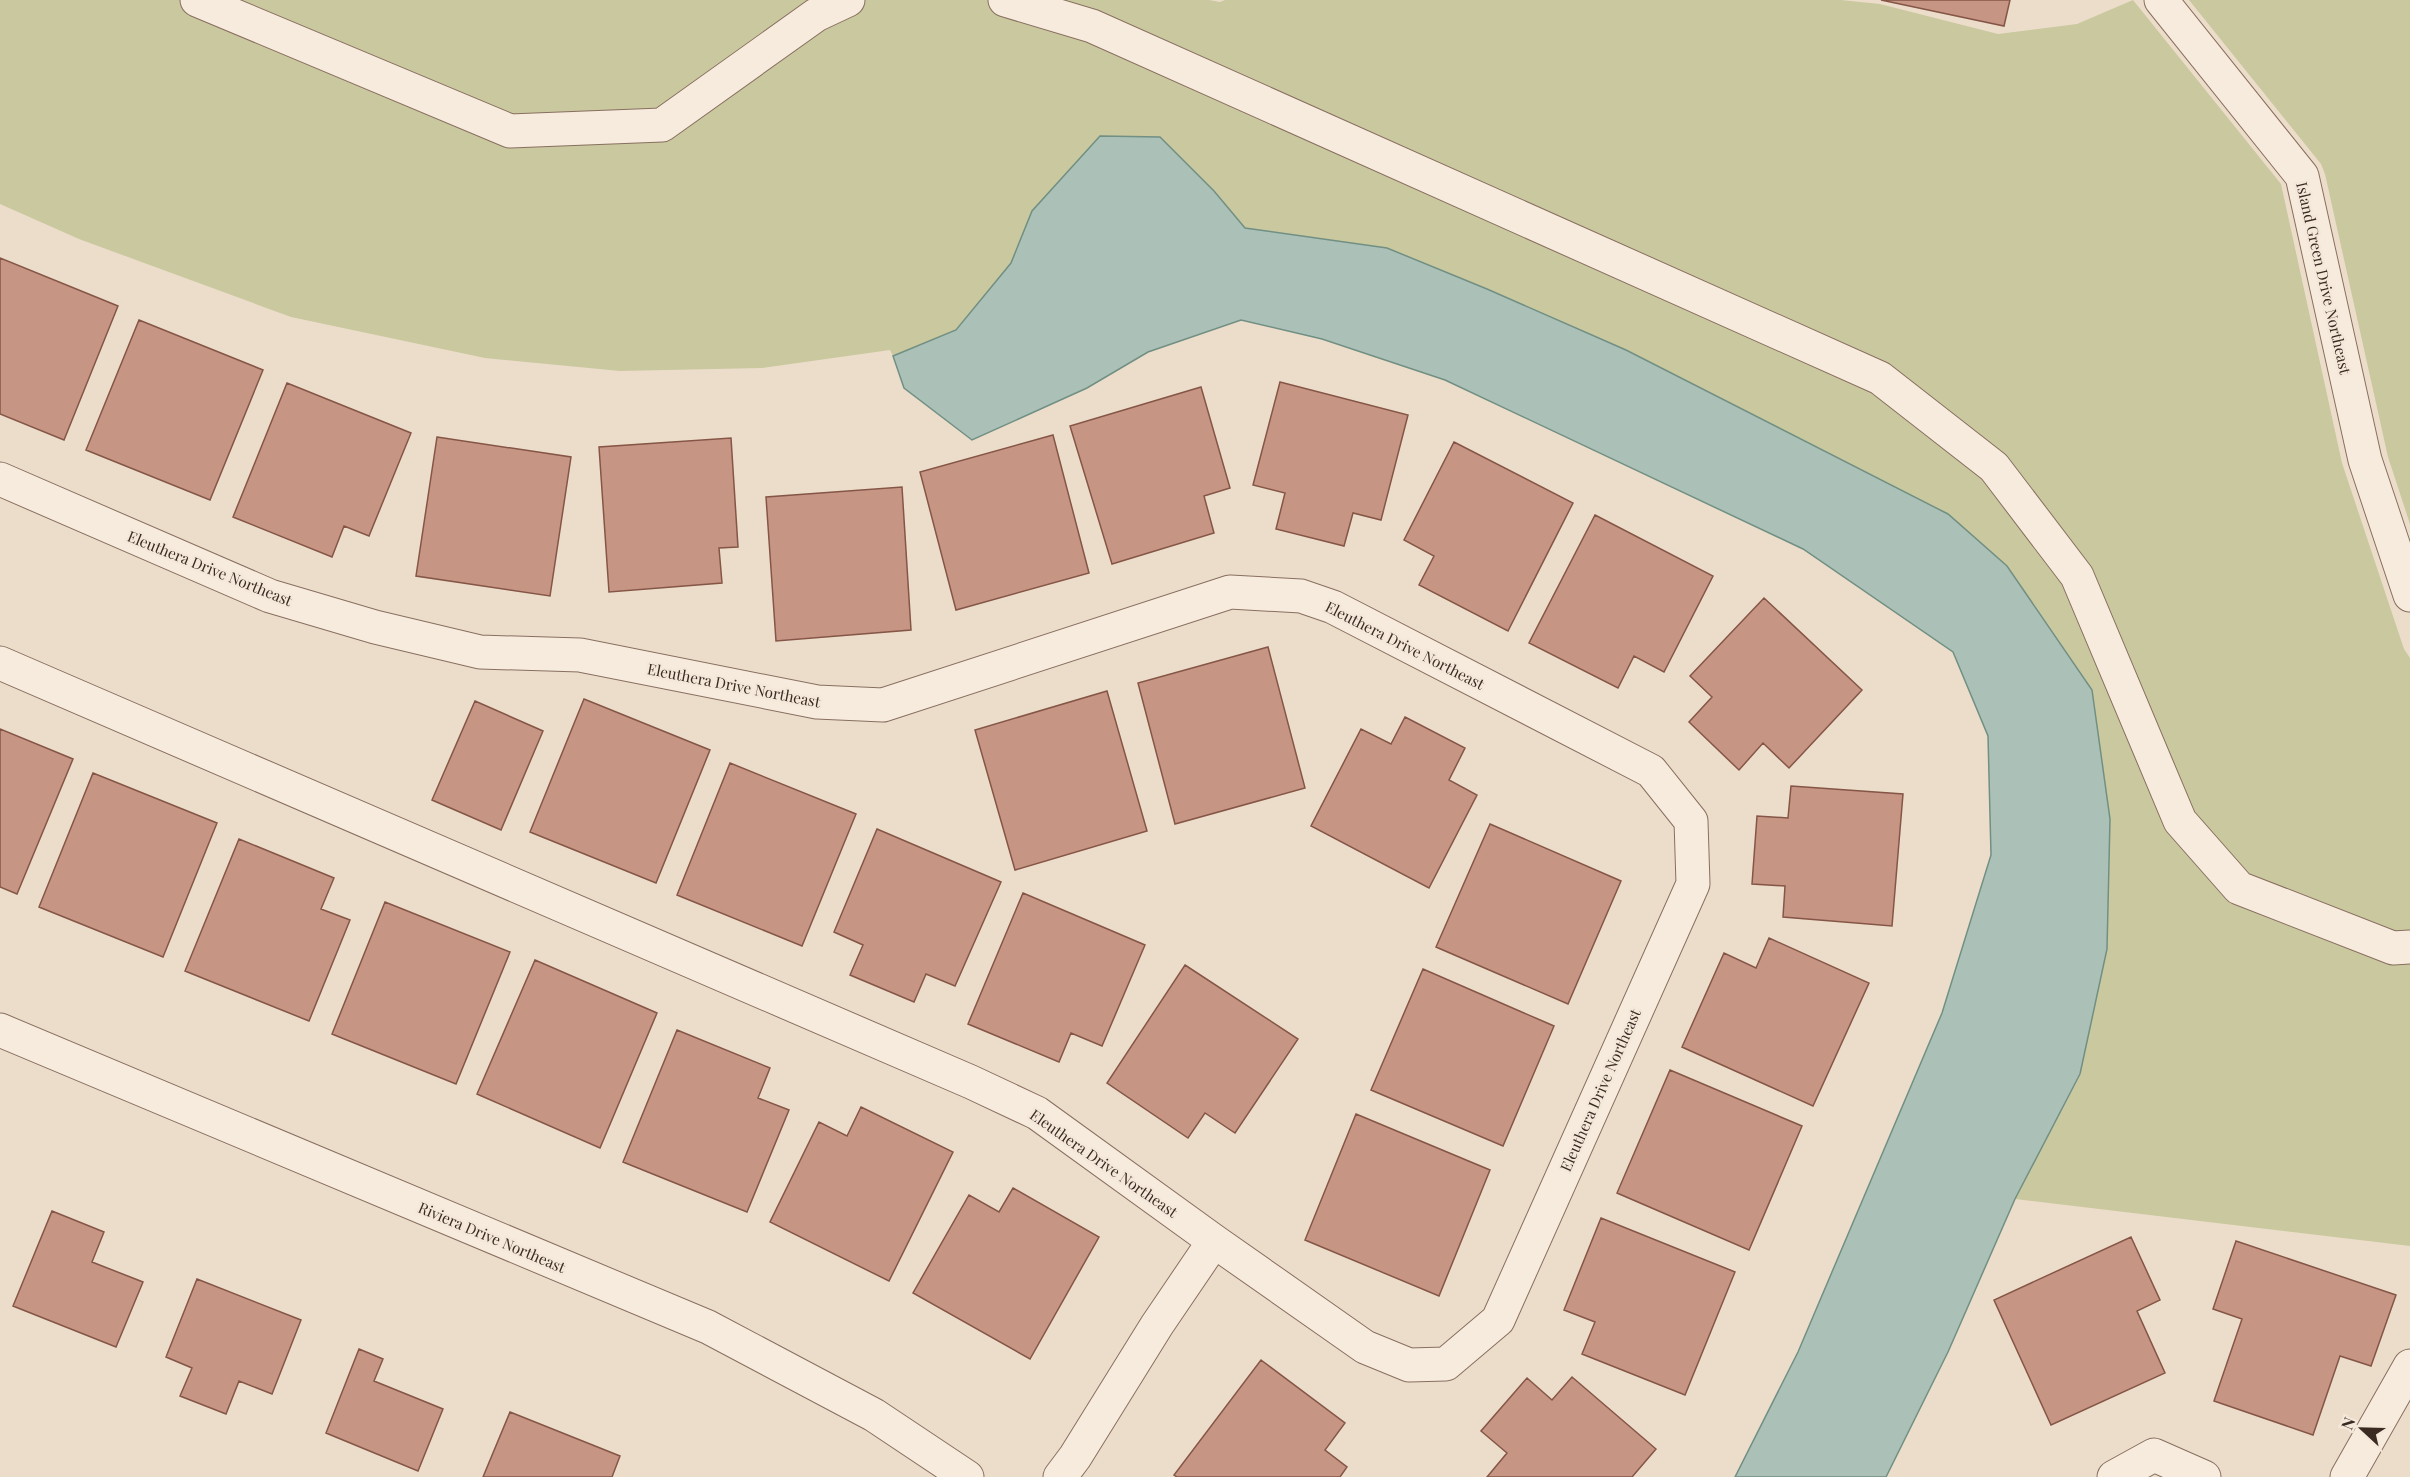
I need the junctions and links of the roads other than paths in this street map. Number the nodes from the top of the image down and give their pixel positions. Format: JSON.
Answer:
{"nodes":[{"id":1,"x":197,"y":0,"type":"edge"},
{"id":2,"x":848,"y":0,"type":"edge"},
{"id":3,"x":1005,"y":0,"type":"edge"},
{"id":4,"x":2161,"y":0,"type":"edge"},
{"id":5,"x":0,"y":479,"type":"edge"},
{"id":6,"x":2410,"y":595,"type":"edge"},
{"id":7,"x":0,"y":663,"type":"edge"},
{"id":8,"x":2410,"y":947,"type":"edge"},
{"id":9,"x":0,"y":1030,"type":"edge"},
{"id":10,"x":1214,"y":1241,"type":"junction"},
{"id":11,"x":2410,"y":1366,"type":"edge"},
{"id":12,"x":967,"y":1477,"type":"edge"},
{"id":13,"x":1059,"y":1477,"type":"edge"},
{"id":14,"x":2114,"y":1477,"type":"edge"},
{"id":15,"x":2204,"y":1477,"type":"edge"},
{"id":16,"x":2347,"y":1477,"type":"edge"}],
"edges":[{"from":1,"to":2,"type":"street"},
{"from":3,"to":8,"type":"street"},
{"from":4,"to":6,"type":"street","name":"Island Green Drive Northeast"},
{"from":5,"to":10,"type":"street","name":"Eleuthera Drive Northeast"},
{"from":7,"to":10,"type":"street","name":"Eleuthera Drive Northeast"},
{"from":9,"to":12,"type":"street","name":"Riviera Drive Northeast"},
{"from":10,"to":13,"type":"street"},
{"from":11,"to":16,"type":"street"},
{"from":14,"to":15,"type":"street"}]}
